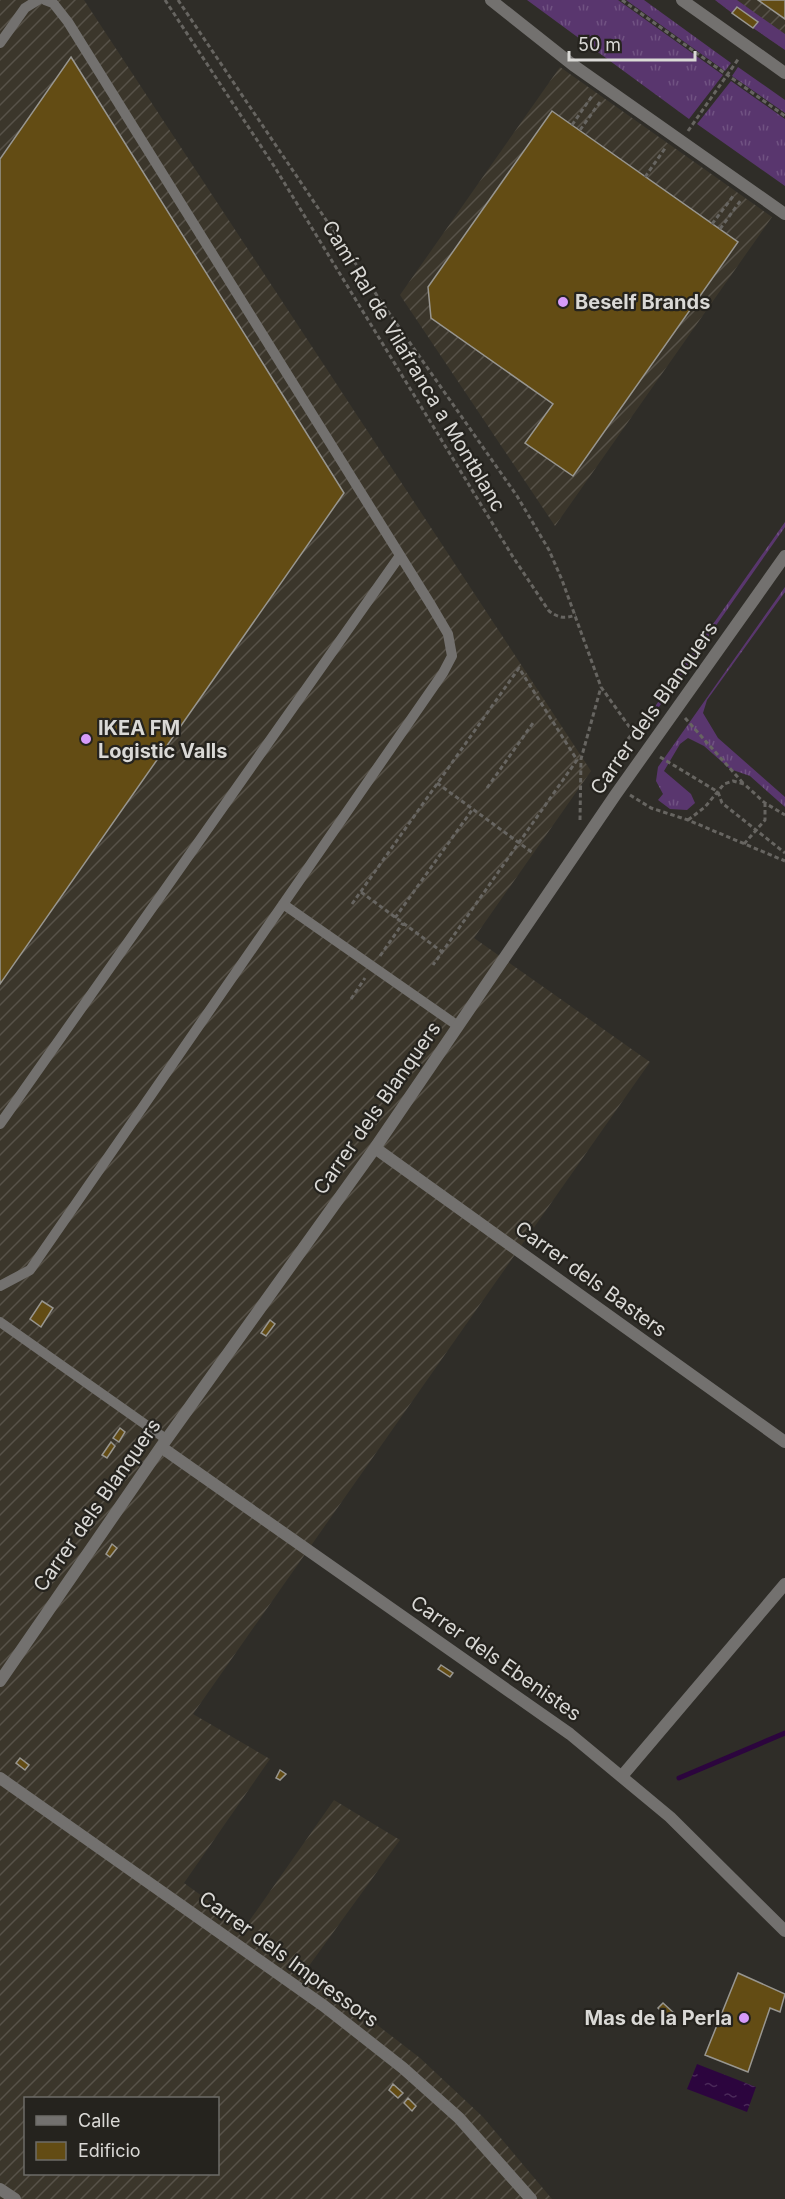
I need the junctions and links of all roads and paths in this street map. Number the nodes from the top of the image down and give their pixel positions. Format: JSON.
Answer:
{"nodes":[{"id":1,"x":38,"y":0,"type":"edge"},
{"id":2,"x":45,"y":0,"type":"edge"},
{"id":3,"x":165,"y":0,"type":"edge"},
{"id":4,"x":178,"y":0,"type":"edge"},
{"id":5,"x":491,"y":0,"type":"edge"},
{"id":6,"x":622,"y":0,"type":"edge"},
{"id":7,"x":682,"y":0,"type":"edge"},
{"id":8,"x":0,"y":43,"type":"edge"},
{"id":9,"x":742,"y":54,"type":"dead end"},
{"id":10,"x":785,"y":73,"type":"edge"},
{"id":11,"x":727,"y":75,"type":"junction"},
{"id":12,"x":593,"y":95,"type":"dead end"},
{"id":13,"x":601,"y":100,"type":"dead end"},
{"id":14,"x":785,"y":116,"type":"edge"},
{"id":15,"x":572,"y":125,"type":"dead end"},
{"id":16,"x":580,"y":130,"type":"dead end"},
{"id":17,"x":687,"y":133,"type":"dead end"},
{"id":18,"x":666,"y":147,"type":"dead end"},
{"id":19,"x":645,"y":177,"type":"dead end"},
{"id":20,"x":734,"y":195,"type":"dead end"},
{"id":21,"x":741,"y":200,"type":"dead end"},
{"id":22,"x":785,"y":214,"type":"edge"},
{"id":23,"x":712,"y":224,"type":"dead end"},
{"id":24,"x":720,"y":229,"type":"dead end"},
{"id":25,"x":785,"y":556,"type":"edge"},
{"id":26,"x":399,"y":557,"type":"junction"},
{"id":27,"x":576,"y":615,"type":"junction"},
{"id":28,"x":602,"y":687,"type":"junction"},
{"id":29,"x":690,"y":722,"type":"dead end"},
{"id":30,"x":533,"y":723,"type":"dead end"},
{"id":31,"x":628,"y":739,"type":"dead end"},
{"id":32,"x":660,"y":757,"type":"dead end"},
{"id":33,"x":437,"y":783,"type":"junction"},
{"id":34,"x":744,"y":784,"type":"junction"},
{"id":35,"x":487,"y":788,"type":"dead end"},
{"id":36,"x":621,"y":788,"type":"junction"},
{"id":37,"x":718,"y":792,"type":"junction"},
{"id":38,"x":765,"y":803,"type":"junction"},
{"id":39,"x":472,"y":810,"type":"junction"},
{"id":40,"x":785,"y":815,"type":"edge"},
{"id":41,"x":688,"y":820,"type":"junction"},
{"id":42,"x":757,"y":831,"type":"junction"},
{"id":43,"x":586,"y":840,"type":"junction"},
{"id":44,"x":518,"y":842,"type":"junction"},
{"id":45,"x":744,"y":844,"type":"junction"},
{"id":46,"x":533,"y":853,"type":"dead end"},
{"id":47,"x":785,"y":853,"type":"edge"},
{"id":48,"x":785,"y":861,"type":"edge"},
{"id":49,"x":361,"y":892,"type":"junction"},
{"id":50,"x":283,"y":904,"type":"junction"},
{"id":51,"x":352,"y":904,"type":"dead end"},
{"id":52,"x":395,"y":918,"type":"junction"},
{"id":53,"x":403,"y":923,"type":"junction"},
{"id":54,"x":442,"y":951,"type":"junction"},
{"id":55,"x":380,"y":956,"type":"dead end"},
{"id":56,"x":433,"y":965,"type":"dead end"},
{"id":57,"x":366,"y":978,"type":"dead end"},
{"id":58,"x":351,"y":999,"type":"dead end"},
{"id":59,"x":458,"y":1026,"type":"junction"},
{"id":60,"x":0,"y":1124,"type":"edge"},
{"id":61,"x":375,"y":1148,"type":"junction"},
{"id":62,"x":0,"y":1286,"type":"edge"},
{"id":63,"x":0,"y":1322,"type":"edge"},
{"id":64,"x":785,"y":1442,"type":"edge"},
{"id":65,"x":164,"y":1443,"type":"junction"},
{"id":66,"x":785,"y":1584,"type":"edge"},
{"id":67,"x":0,"y":1681,"type":"edge"},
{"id":68,"x":622,"y":1776,"type":"junction"},
{"id":69,"x":0,"y":1778,"type":"edge"},
{"id":70,"x":785,"y":1931,"type":"edge"},
{"id":71,"x":0,"y":2189,"type":"edge"},
{"id":72,"x":15,"y":2199,"type":"edge"},
{"id":73,"x":531,"y":2199,"type":"edge"}],
"edges":[{"from":1,"to":8,"type":"lane"},
{"from":2,"to":26,"type":"lane"},
{"from":3,"to":27,"type":"path","name":"Camí Ral de Vilafranca a Montblanc"},
{"from":4,"to":27,"type":"path"},
{"from":5,"to":22,"type":"street"},
{"from":6,"to":11,"type":"path"},
{"from":7,"to":10,"type":"street"},
{"from":9,"to":11,"type":"path"},
{"from":11,"to":14,"type":"path"},
{"from":11,"to":17,"type":"path"},
{"from":12,"to":15,"type":"path"},
{"from":13,"to":16,"type":"path"},
{"from":18,"to":19,"type":"path"},
{"from":20,"to":23,"type":"path"},
{"from":21,"to":24,"type":"path"},
{"from":25,"to":36,"type":"street","name":"Carrer dels Blanquers"},
{"from":26,"to":50,"type":"lane"},
{"from":26,"to":60,"type":"lane"},
{"from":27,"to":28,"type":"path"},
{"from":28,"to":31,"type":"path"},
{"from":28,"to":43,"type":"path"},
{"from":29,"to":34,"type":"path"},
{"from":30,"to":35,"type":"path"},
{"from":32,"to":37,"type":"path"},
{"from":33,"to":39,"type":"path"},
{"from":33,"to":44,"type":"path"},
{"from":33,"to":49,"type":"path"},
{"from":34,"to":37,"type":"path"},
{"from":34,"to":38,"type":"path"},
{"from":36,"to":41,"type":"path"},
{"from":36,"to":43,"type":"street","name":"Carrer dels Blanquers"},
{"from":37,"to":41,"type":"path"},
{"from":37,"to":42,"type":"path"},
{"from":38,"to":40,"type":"path"},
{"from":38,"to":42,"type":"path"},
{"from":39,"to":44,"type":"path"},
{"from":39,"to":52,"type":"path"},
{"from":41,"to":45,"type":"path"},
{"from":42,"to":45,"type":"path"},
{"from":42,"to":47,"type":"path"},
{"from":43,"to":59,"type":"street","name":"Carrer dels Blanquers"},
{"from":44,"to":46,"type":"path"},
{"from":44,"to":54,"type":"path"},
{"from":45,"to":48,"type":"path"},
{"from":49,"to":51,"type":"path"},
{"from":49,"to":52,"type":"path"},
{"from":50,"to":59,"type":"lane"},
{"from":50,"to":62,"type":"lane"},
{"from":52,"to":53,"type":"path"},
{"from":53,"to":54,"type":"path"},
{"from":53,"to":55,"type":"path"},
{"from":54,"to":56,"type":"path"},
{"from":57,"to":58,"type":"path"},
{"from":59,"to":61,"type":"street","name":"Carrer dels Blanquers"},
{"from":61,"to":64,"type":"street","name":"Carrer dels Basters"},
{"from":61,"to":65,"type":"street","name":"Carrer dels Blanquers"},
{"from":63,"to":65,"type":"lane"},
{"from":65,"to":67,"type":"street","name":"Carrer dels Blanquers"},
{"from":65,"to":68,"type":"street","name":"Carrer dels Ebenistes"},
{"from":66,"to":68,"type":"street"},
{"from":68,"to":70,"type":"street","name":"Carrer dels Ebenistes"},
{"from":69,"to":73,"type":"street","name":"Carrer dels Impressors"},
{"from":71,"to":72,"type":"street"}]}
